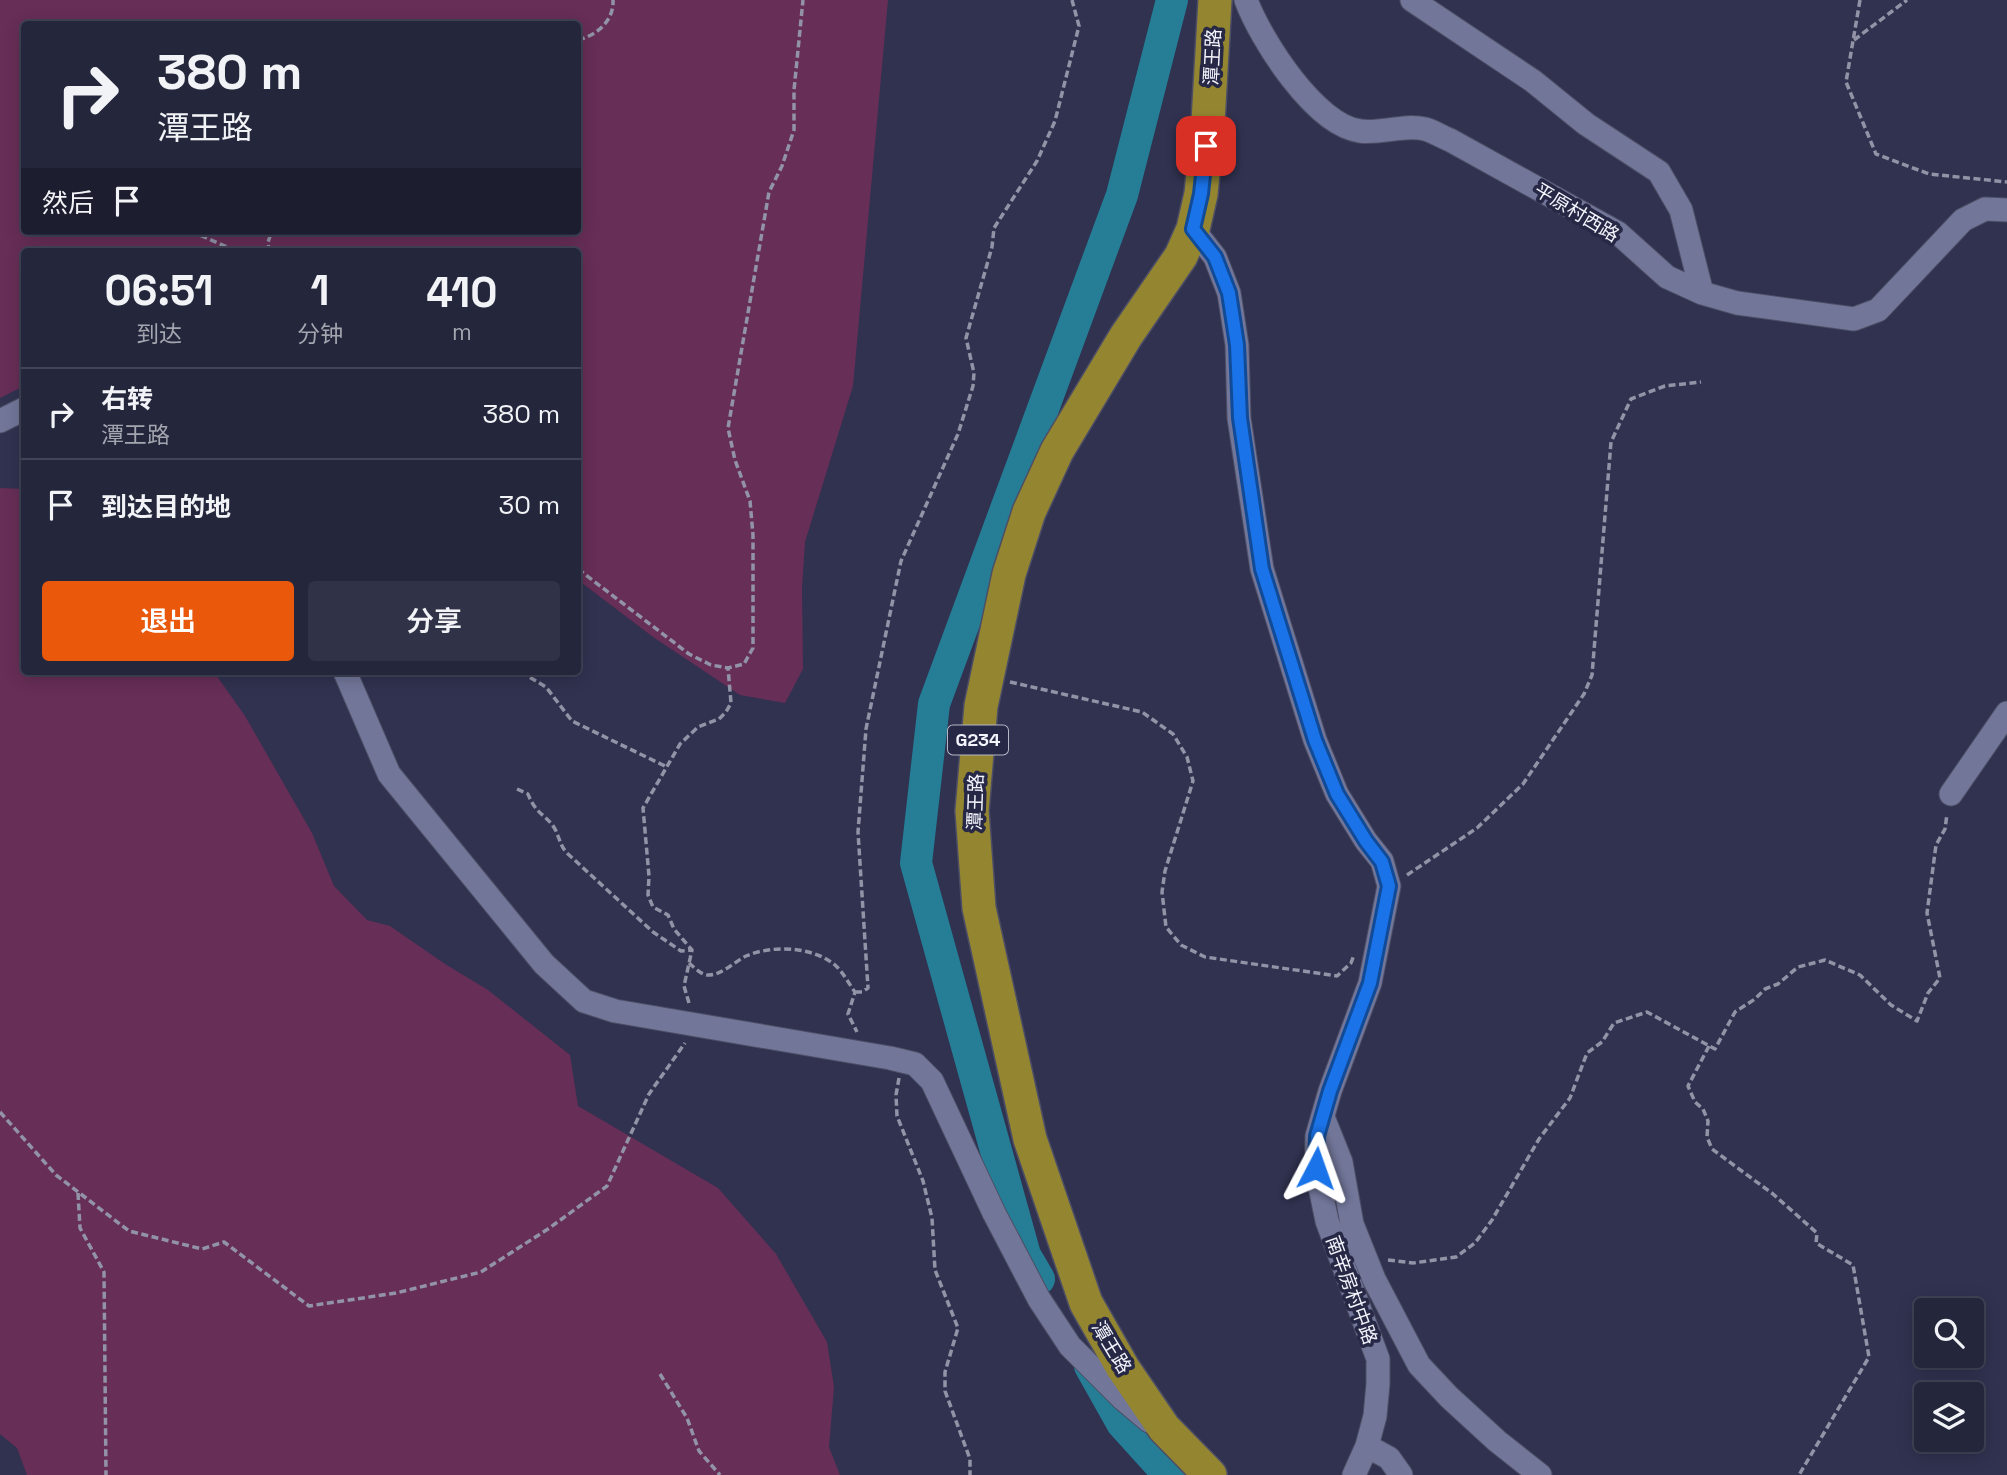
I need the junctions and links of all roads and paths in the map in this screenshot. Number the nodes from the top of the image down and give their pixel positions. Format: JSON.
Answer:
{"nodes":[{"id":1,"x":613,"y":0,"type":"edge"},
{"id":2,"x":803,"y":0,"type":"edge"},
{"id":3,"x":1072,"y":0,"type":"edge"},
{"id":4,"x":1215,"y":0,"type":"edge"},
{"id":5,"x":1246,"y":0,"type":"edge"},
{"id":6,"x":1412,"y":0,"type":"edge"},
{"id":7,"x":1860,"y":0,"type":"edge"},
{"id":8,"x":1907,"y":0,"type":"edge"},
{"id":9,"x":581,"y":38,"type":"edge"},
{"id":10,"x":1852,"y":42,"type":"junction"},
{"id":11,"x":2007,"y":182,"type":"edge"},
{"id":12,"x":2007,"y":210,"type":"edge"},
{"id":13,"x":1193,"y":229,"type":"junction"},
{"id":14,"x":200,"y":235,"type":"edge"},
{"id":15,"x":229,"y":248,"type":"edge"},
{"id":16,"x":1702,"y":293,"type":"junction"},
{"id":17,"x":1701,"y":382,"type":"dead end"},
{"id":18,"x":21,"y":410,"type":"edge"},
{"id":19,"x":0,"y":421,"type":"edge"},
{"id":20,"x":581,"y":571,"type":"edge"},
{"id":21,"x":728,"y":668,"type":"junction"},
{"id":22,"x":346,"y":675,"type":"edge"},
{"id":23,"x":526,"y":675,"type":"edge"},
{"id":24,"x":988,"y":677,"type":"junction"},
{"id":25,"x":2007,"y":713,"type":"edge"},
{"id":26,"x":667,"y":767,"type":"junction"},
{"id":27,"x":517,"y":789,"type":"dead end"},
{"id":28,"x":1951,"y":794,"type":"joint"},
{"id":29,"x":1389,"y":886,"type":"junction"},
{"id":30,"x":692,"y":950,"type":"junction"},
{"id":31,"x":1355,"y":953,"type":"dead end"},
{"id":32,"x":689,"y":963,"type":"junction"},
{"id":33,"x":855,"y":992,"type":"junction"},
{"id":34,"x":698,"y":1024,"type":"junction"},
{"id":35,"x":1709,"y":1045,"type":"junction"},
{"id":36,"x":852,"y":1051,"type":"junction"},
{"id":37,"x":902,"y":1061,"type":"junction"},
{"id":38,"x":0,"y":1112,"type":"edge"},
{"id":39,"x":1323,"y":1117,"type":"junction"},
{"id":40,"x":78,"y":1192,"type":"junction"},
{"id":41,"x":1365,"y":1257,"type":"junction"},
{"id":42,"x":660,"y":1374,"type":"dead end"},
{"id":43,"x":1367,"y":1446,"type":"junction"},
{"id":44,"x":1206,"y":1471,"type":"edge"},
{"id":45,"x":106,"y":1475,"type":"edge"},
{"id":46,"x":720,"y":1475,"type":"edge"},
{"id":47,"x":970,"y":1475,"type":"edge"},
{"id":48,"x":1354,"y":1475,"type":"edge"},
{"id":49,"x":1401,"y":1475,"type":"edge"},
{"id":50,"x":1540,"y":1475,"type":"edge"},
{"id":51,"x":1799,"y":1475,"type":"edge"}],
"edges":[{"from":1,"to":9,"type":"path"},
{"from":2,"to":21,"type":"path"},
{"from":3,"to":33,"type":"path"},
{"from":4,"to":13,"type":"highway","name":"潭王路","number":"G234"},
{"from":5,"to":16,"type":"street","name":"平原村西路"},
{"from":6,"to":16,"type":"street"},
{"from":7,"to":10,"type":"path"},
{"from":8,"to":10,"type":"path"},
{"from":10,"to":11,"type":"path"},
{"from":12,"to":16,"type":"street","name":"平原村西路"},
{"from":13,"to":24,"type":"highway","name":"潭王路","number":"G234"},
{"from":13,"to":29,"type":"street"},
{"from":14,"to":15,"type":"path"},
{"from":17,"to":29,"type":"path"},
{"from":18,"to":19,"type":"street"},
{"from":20,"to":21,"type":"path"},
{"from":21,"to":26,"type":"path"},
{"from":22,"to":34,"type":"street"},
{"from":23,"to":26,"type":"path"},
{"from":24,"to":31,"type":"path"},
{"from":24,"to":44,"type":"highway","name":"潭王路","number":"G234"},
{"from":25,"to":28,"type":"street"},
{"from":26,"to":30,"type":"path"},
{"from":27,"to":30,"type":"path"},
{"from":28,"to":35,"type":"path"},
{"from":29,"to":39,"type":"street","name":"南辛房村中路"},
{"from":30,"to":32,"type":"path"},
{"from":32,"to":33,"type":"path"},
{"from":32,"to":34,"type":"path"},
{"from":33,"to":36,"type":"path"},
{"from":34,"to":36,"type":"street"},
{"from":34,"to":40,"type":"path"},
{"from":35,"to":41,"type":"path"},
{"from":35,"to":51,"type":"path"},
{"from":36,"to":37,"type":"street"},
{"from":37,"to":44,"type":"street"},
{"from":37,"to":47,"type":"path"},
{"from":38,"to":40,"type":"path"},
{"from":39,"to":41,"type":"street"},
{"from":39,"to":43,"type":"street","name":"南辛房村中路"},
{"from":40,"to":45,"type":"path"},
{"from":41,"to":50,"type":"street"},
{"from":42,"to":46,"type":"path"},
{"from":43,"to":48,"type":"street","name":"南辛房村中路"},
{"from":43,"to":49,"type":"street"}]}
